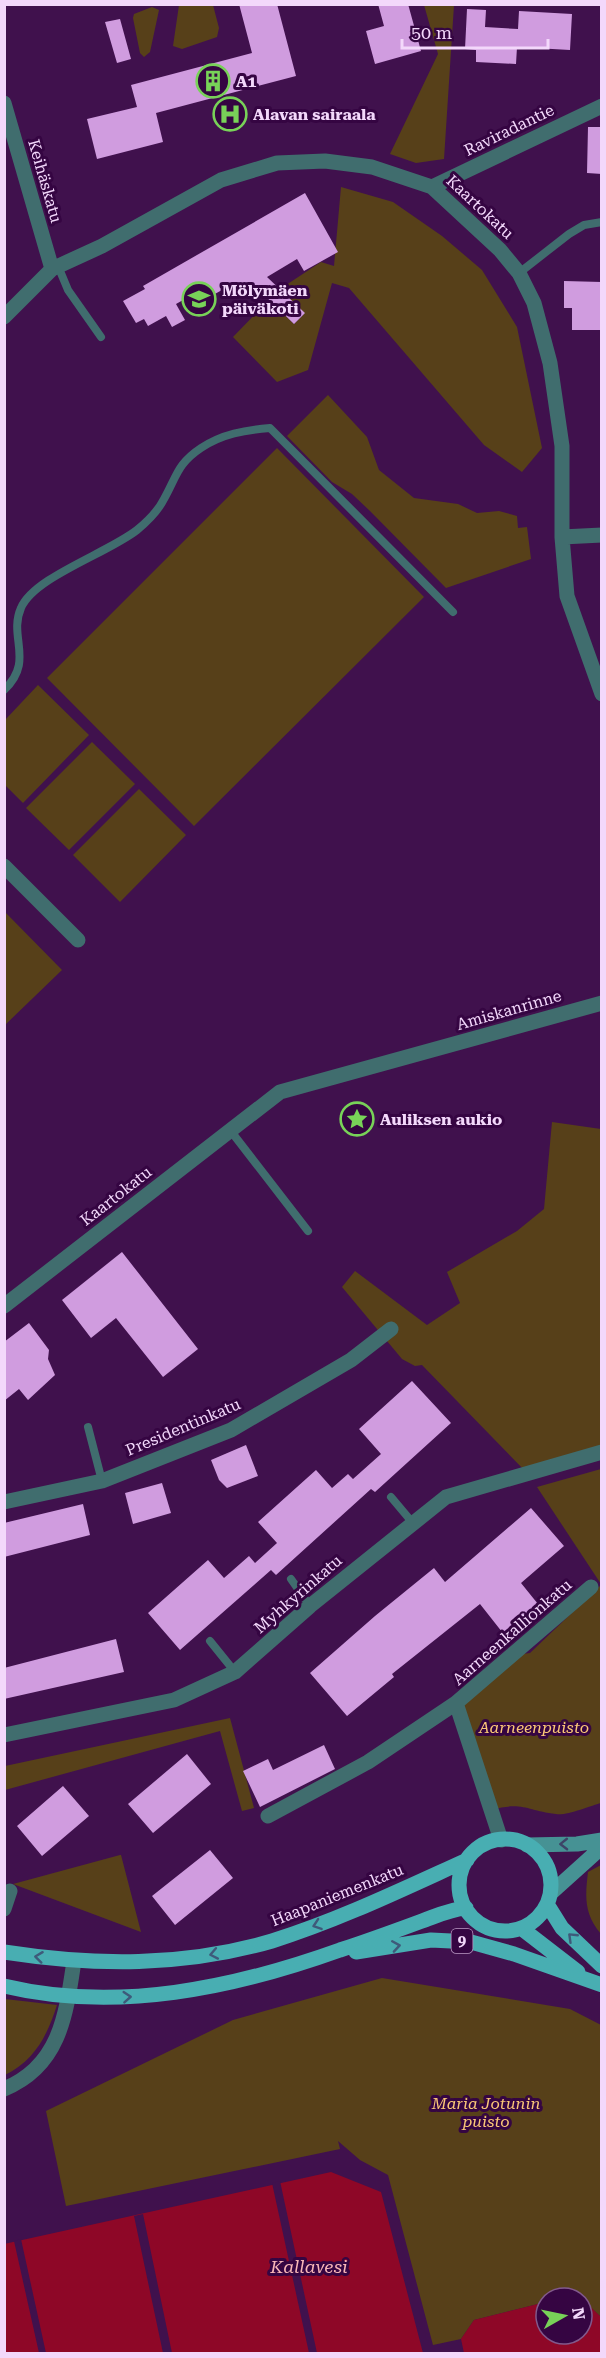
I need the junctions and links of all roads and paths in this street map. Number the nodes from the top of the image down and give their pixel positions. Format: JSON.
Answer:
{"nodes":[{"id":1,"x":4,"y":103,"type":"edge"},
{"id":2,"x":602,"y":106,"type":"edge"},
{"id":3,"x":432,"y":187,"type":"junction"},
{"id":4,"x":602,"y":222,"type":"edge"},
{"id":5,"x":55,"y":267,"type":"junction"},
{"id":6,"x":519,"y":273,"type":"junction"},
{"id":7,"x":4,"y":317,"type":"edge"},
{"id":8,"x":102,"y":337,"type":"dead end"},
{"id":9,"x":602,"y":536,"type":"edge"},
{"id":10,"x":562,"y":537,"type":"junction"},
{"id":11,"x":453,"y":612,"type":"dead end"},
{"id":12,"x":4,"y":690,"type":"edge"},
{"id":13,"x":602,"y":694,"type":"edge"},
{"id":14,"x":4,"y":866,"type":"edge"},
{"id":15,"x":78,"y":940,"type":"dead end"},
{"id":16,"x":602,"y":1003,"type":"edge"},
{"id":17,"x":249,"y":1115,"type":"joint"},
{"id":18,"x":230,"y":1130,"type":"junction"},
{"id":19,"x":309,"y":1231,"type":"dead end"},
{"id":20,"x":4,"y":1306,"type":"edge"},
{"id":21,"x":391,"y":1329,"type":"dead end"},
{"id":22,"x":88,"y":1427,"type":"dead end"},
{"id":23,"x":602,"y":1452,"type":"edge"},
{"id":24,"x":102,"y":1481,"type":"junction"},
{"id":25,"x":391,"y":1497,"type":"dead end"},
{"id":26,"x":4,"y":1502,"type":"edge"},
{"id":27,"x":412,"y":1522,"type":"junction"},
{"id":28,"x":291,"y":1579,"type":"dead end"},
{"id":29,"x":591,"y":1587,"type":"dead end"},
{"id":30,"x":310,"y":1606,"type":"junction"},
{"id":31,"x":210,"y":1641,"type":"dead end"},
{"id":32,"x":235,"y":1672,"type":"junction"},
{"id":33,"x":456,"y":1703,"type":"junction"},
{"id":34,"x":4,"y":1735,"type":"edge"},
{"id":35,"x":268,"y":1816,"type":"dead end"},
{"id":36,"x":501,"y":1840,"type":"junction"},
{"id":37,"x":602,"y":1840,"type":"edge"},
{"id":38,"x":526,"y":1845,"type":"junction"},
{"id":39,"x":602,"y":1847,"type":"edge"},
{"id":40,"x":467,"y":1860,"type":"junction"},
{"id":41,"x":10,"y":1891,"type":"dead end"},
{"id":42,"x":549,"y":1898,"type":"junction"},
{"id":43,"x":466,"y":1908,"type":"junction"},
{"id":44,"x":4,"y":1909,"type":"edge"},
{"id":45,"x":521,"y":1928,"type":"junction"},
{"id":46,"x":4,"y":1952,"type":"edge"},
{"id":47,"x":317,"y":1958,"type":"junction"},
{"id":48,"x":74,"y":1961,"type":"junction"},
{"id":49,"x":602,"y":1966,"type":"edge"},
{"id":50,"x":584,"y":1977,"type":"junction"},
{"id":51,"x":602,"y":1985,"type":"edge"},
{"id":52,"x":4,"y":1986,"type":"edge"},
{"id":53,"x":68,"y":1996,"type":"junction"},
{"id":54,"x":4,"y":2089,"type":"edge"}],
"edges":[{"from":1,"to":5,"type":"street","name":"Keihäskatu"},
{"from":2,"to":3,"type":"street","name":"Raviradantie"},
{"from":3,"to":5,"type":"street","name":"Kaartokatu"},
{"from":3,"to":6,"type":"street","name":"Kaartokatu"},
{"from":4,"to":6,"type":"lane"},
{"from":5,"to":7,"type":"street","name":"Kaartokatu"},
{"from":5,"to":8,"type":"lane"},
{"from":6,"to":10,"type":"street","name":"Kaartokatu"},
{"from":9,"to":10,"type":"street"},
{"from":10,"to":13,"type":"street","name":"Kaartokatu"},
{"from":11,"to":12,"type":"lane"},
{"from":14,"to":15,"type":"street"},
{"from":16,"to":17,"type":"street","name":"Amiskanrinne"},
{"from":17,"to":18,"type":"street","name":"Kaartokatu"},
{"from":18,"to":19,"type":"lane"},
{"from":18,"to":20,"type":"street","name":"Kaartokatu"},
{"from":21,"to":24,"type":"street","name":"Presidentinkatu"},
{"from":22,"to":24,"type":"lane"},
{"from":23,"to":27,"type":"street","name":"Myhkyrinkatu"},
{"from":24,"to":26,"type":"street","name":"Presidentinkatu"},
{"from":25,"to":27,"type":"lane"},
{"from":27,"to":30,"type":"street","name":"Myhkyrinkatu"},
{"from":28,"to":30,"type":"lane"},
{"from":29,"to":33,"type":"street","name":"Aarneenkallionkatu"},
{"from":30,"to":32,"type":"street","name":"Myhkyrinkatu"},
{"from":31,"to":32,"type":"lane"},
{"from":32,"to":34,"type":"street","name":"Myhkyrinkatu"},
{"from":33,"to":35,"type":"street","name":"Aarneenkallionkatu"},
{"from":33,"to":36,"type":"street","name":"Aarneenkallionkatu"},
{"from":36,"to":38,"type":"main road"},
{"from":36,"to":40,"type":"main road"},
{"from":37,"to":38,"type":"main road","one_way":true},
{"from":38,"to":42,"type":"main road"},
{"from":39,"to":42,"type":"main road"},
{"from":40,"to":43,"type":"main road","number":"9"},
{"from":40,"to":48,"type":"main road","name":"Haapaniemenkatu","one_way":true},
{"from":41,"to":44,"type":"street"},
{"from":42,"to":45,"type":"main road"},
{"from":49,"to":42,"type":"main road","one_way":true},
{"from":43,"to":45,"type":"main road","number":"9"},
{"from":43,"to":47,"type":"main road","number":"9"},
{"from":45,"to":50,"type":"main road","number":"9"},
{"from":48,"to":46,"type":"main road","name":"Haapaniemenkatu","one_way":true},
{"from":47,"to":50,"type":"main road","number":"9","one_way":true},
{"from":53,"to":47,"type":"main road","number":"9","one_way":true},
{"from":48,"to":53,"type":"street"},
{"from":50,"to":51,"type":"main road","number":"9"},
{"from":52,"to":53,"type":"main road","number":"9"},
{"from":53,"to":54,"type":"street"}]}
